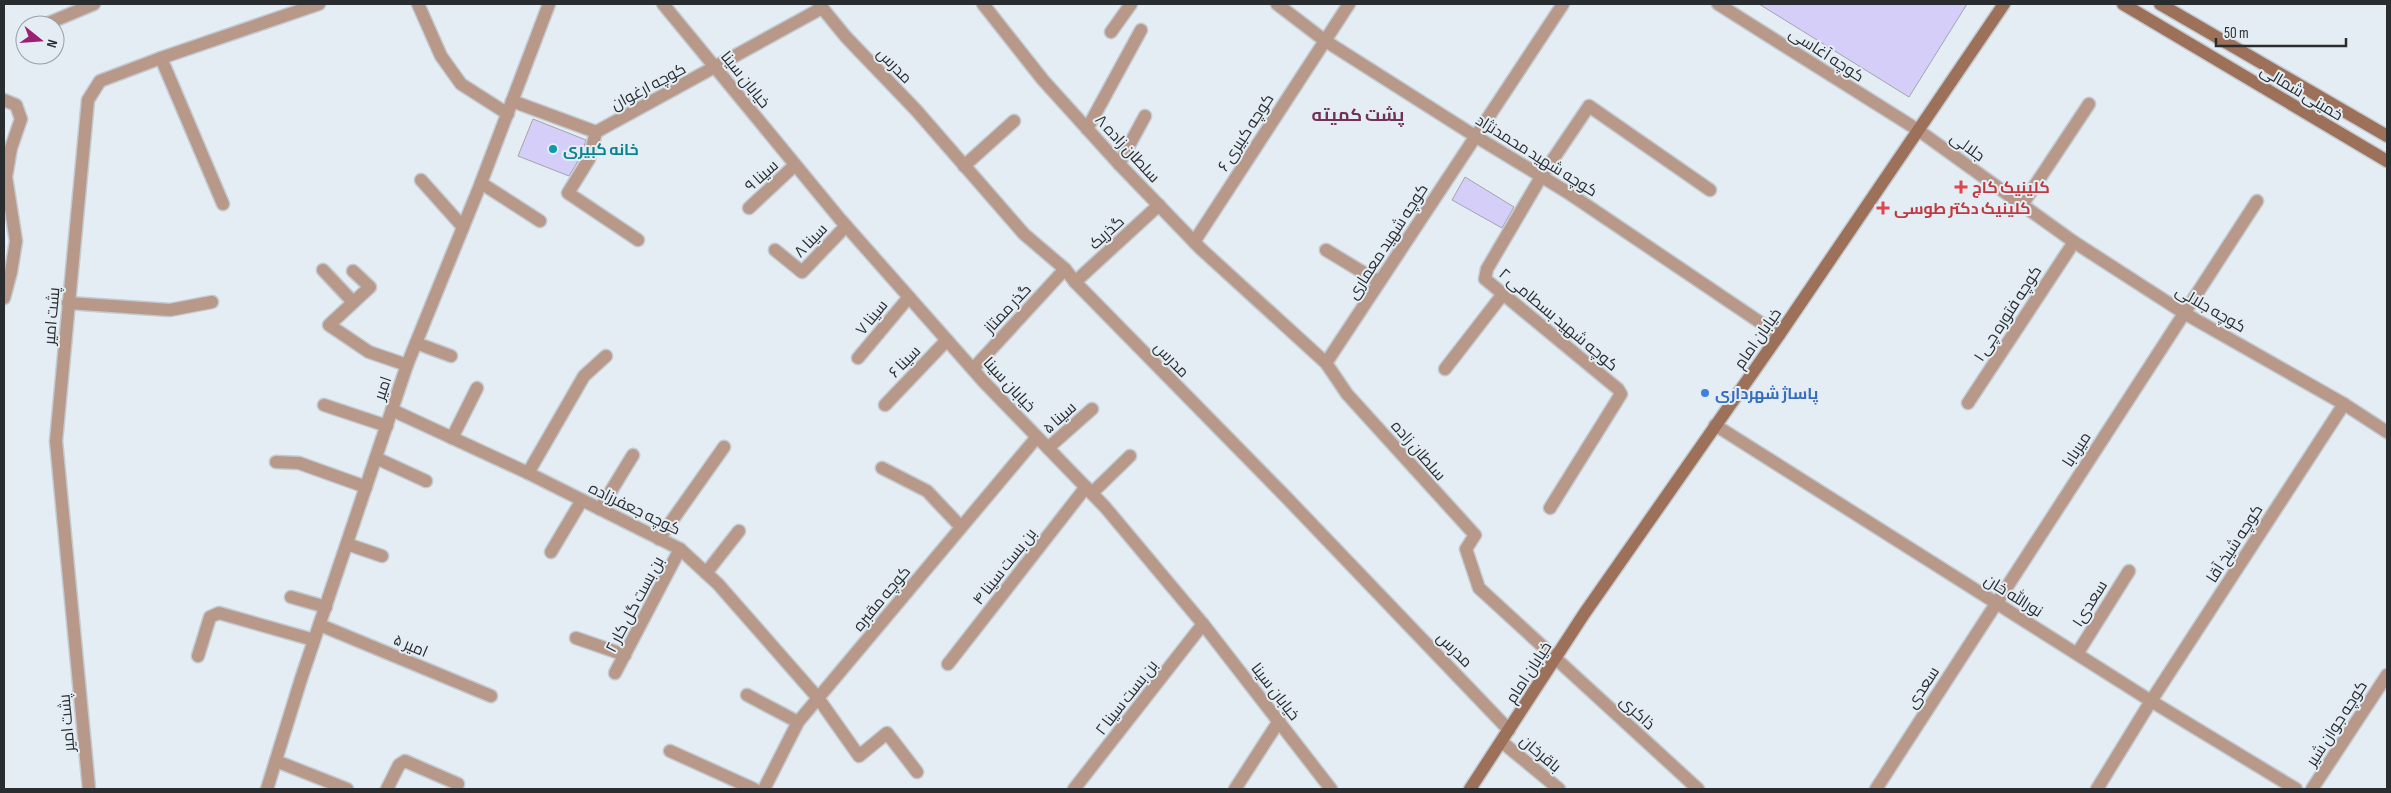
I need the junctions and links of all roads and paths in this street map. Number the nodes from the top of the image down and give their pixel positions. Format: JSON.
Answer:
{"nodes":[{"id":1,"x":94,"y":4,"type":"edge"},
{"id":2,"x":319,"y":4,"type":"edge"},
{"id":3,"x":418,"y":4,"type":"edge"},
{"id":4,"x":549,"y":4,"type":"edge"},
{"id":5,"x":663,"y":4,"type":"edge"},
{"id":6,"x":983,"y":4,"type":"edge"},
{"id":7,"x":1131,"y":4,"type":"edge"},
{"id":8,"x":1277,"y":4,"type":"edge"},
{"id":9,"x":1349,"y":4,"type":"edge"},
{"id":10,"x":1563,"y":4,"type":"edge"},
{"id":11,"x":1718,"y":4,"type":"edge"},
{"id":12,"x":2004,"y":4,"type":"edge"},
{"id":13,"x":2123,"y":4,"type":"edge"},
{"id":14,"x":2160,"y":4,"type":"edge"},
{"id":15,"x":821,"y":6,"type":"edge"},
{"id":16,"x":1735,"y":8,"type":"edge"},
{"id":17,"x":65,"y":16,"type":"edge"},
{"id":18,"x":1141,"y":30,"type":"dead end"},
{"id":19,"x":1111,"y":32,"type":"dead end"},
{"id":20,"x":1324,"y":40,"type":"junction"},
{"id":21,"x":161,"y":58,"type":"junction"},
{"id":22,"x":715,"y":68,"type":"junction"},
{"id":23,"x":4,"y":100,"type":"edge"},
{"id":24,"x":512,"y":101,"type":"junction"},
{"id":25,"x":2089,"y":104,"type":"dead end"},
{"id":26,"x":508,"y":114,"type":"junction"},
{"id":27,"x":1145,"y":116,"type":"dead end"},
{"id":28,"x":1014,"y":121,"type":"dead end"},
{"id":29,"x":1088,"y":129,"type":"junction"},
{"id":30,"x":1918,"y":130,"type":"junction"},
{"id":31,"x":596,"y":132,"type":"junction"},
{"id":32,"x":1475,"y":136,"type":"junction"},
{"id":33,"x":2387,"y":136,"type":"edge"},
{"id":34,"x":2387,"y":161,"type":"edge"},
{"id":35,"x":1119,"y":164,"type":"junction"},
{"id":36,"x":795,"y":165,"type":"junction"},
{"id":37,"x":964,"y":166,"type":"junction"},
{"id":38,"x":1541,"y":177,"type":"junction"},
{"id":39,"x":421,"y":180,"type":"dead end"},
{"id":40,"x":481,"y":183,"type":"junction"},
{"id":41,"x":1710,"y":190,"type":"dead end"},
{"id":42,"x":2257,"y":201,"type":"dead end"},
{"id":43,"x":223,"y":204,"type":"dead end"},
{"id":44,"x":1159,"y":205,"type":"junction"},
{"id":45,"x":2022,"y":205,"type":"junction"},
{"id":46,"x":749,"y":208,"type":"dead end"},
{"id":47,"x":540,"y":222,"type":"dead end"},
{"id":48,"x":846,"y":226,"type":"junction"},
{"id":49,"x":463,"y":228,"type":"junction"},
{"id":50,"x":638,"y":240,"type":"dead end"},
{"id":51,"x":1194,"y":242,"type":"junction"},
{"id":52,"x":2074,"y":242,"type":"junction"},
{"id":53,"x":775,"y":250,"type":"dead end"},
{"id":54,"x":1326,"y":250,"type":"dead end"},
{"id":55,"x":1065,"y":269,"type":"junction"},
{"id":56,"x":323,"y":270,"type":"dead end"},
{"id":57,"x":353,"y":271,"type":"dead end"},
{"id":58,"x":1075,"y":282,"type":"junction"},
{"id":59,"x":1379,"y":282,"type":"junction"},
{"id":60,"x":1503,"y":294,"type":"junction"},
{"id":61,"x":909,"y":296,"type":"junction"},
{"id":62,"x":4,"y":298,"type":"edge"},
{"id":63,"x":212,"y":302,"type":"dead end"},
{"id":64,"x":353,"y":302,"type":"junction"},
{"id":65,"x":68,"y":303,"type":"junction"},
{"id":66,"x":2184,"y":313,"type":"junction"},
{"id":67,"x":1779,"y":335,"type":"junction"},
{"id":68,"x":947,"y":340,"type":"junction"},
{"id":69,"x":1303,"y":342,"type":"joint"},
{"id":70,"x":416,"y":343,"type":"junction"},
{"id":71,"x":451,"y":356,"type":"dead end"},
{"id":72,"x":606,"y":356,"type":"dead end"},
{"id":73,"x":858,"y":358,"type":"dead end"},
{"id":74,"x":1326,"y":363,"type":"junction"},
{"id":75,"x":407,"y":365,"type":"junction"},
{"id":76,"x":973,"y":369,"type":"junction"},
{"id":77,"x":1445,"y":369,"type":"dead end"},
{"id":78,"x":477,"y":388,"type":"dead end"},
{"id":79,"x":1968,"y":403,"type":"dead end"},
{"id":80,"x":2344,"y":404,"type":"junction"},
{"id":81,"x":324,"y":405,"type":"dead end"},
{"id":82,"x":885,"y":405,"type":"dead end"},
{"id":83,"x":1092,"y":409,"type":"dead end"},
{"id":84,"x":392,"y":410,"type":"junction"},
{"id":85,"x":1715,"y":425,"type":"junction"},
{"id":86,"x":387,"y":426,"type":"junction"},
{"id":87,"x":2385,"y":426,"type":"edge"},
{"id":88,"x":1037,"y":437,"type":"junction"},
{"id":89,"x":452,"y":438,"type":"junction"},
{"id":90,"x":724,"y":447,"type":"dead end"},
{"id":91,"x":1048,"y":448,"type":"junction"},
{"id":92,"x":633,"y":455,"type":"dead end"},
{"id":93,"x":1130,"y":456,"type":"dead end"},
{"id":94,"x":376,"y":458,"type":"junction"},
{"id":95,"x":276,"y":462,"type":"dead end"},
{"id":96,"x":882,"y":468,"type":"dead end"},
{"id":97,"x":528,"y":473,"type":"junction"},
{"id":98,"x":426,"y":481,"type":"dead end"},
{"id":99,"x":366,"y":487,"type":"junction"},
{"id":100,"x":1089,"y":490,"type":"junction"},
{"id":101,"x":582,"y":500,"type":"junction"},
{"id":102,"x":1550,"y":508,"type":"dead end"},
{"id":103,"x":600,"y":509,"type":"junction"},
{"id":104,"x":961,"y":527,"type":"junction"},
{"id":105,"x":739,"y":530,"type":"dead end"},
{"id":106,"x":659,"y":539,"type":"junction"},
{"id":107,"x":347,"y":544,"type":"junction"},
{"id":108,"x":680,"y":549,"type":"junction"},
{"id":109,"x":552,"y":552,"type":"dead end"},
{"id":110,"x":382,"y":556,"type":"dead end"},
{"id":111,"x":2129,"y":570,"type":"dead end"},
{"id":112,"x":706,"y":573,"type":"junction"},
{"id":113,"x":1479,"y":588,"type":"joint"},
{"id":114,"x":291,"y":597,"type":"dead end"},
{"id":115,"x":1996,"y":603,"type":"junction"},
{"id":116,"x":326,"y":607,"type":"junction"},
{"id":117,"x":1203,"y":624,"type":"junction"},
{"id":118,"x":320,"y":625,"type":"junction"},
{"id":119,"x":576,"y":638,"type":"dead end"},
{"id":120,"x":314,"y":640,"type":"junction"},
{"id":121,"x":2077,"y":654,"type":"junction"},
{"id":122,"x":625,"y":655,"type":"junction"},
{"id":123,"x":198,"y":656,"type":"dead end"},
{"id":124,"x":1556,"y":658,"type":"junction"},
{"id":125,"x":948,"y":664,"type":"dead end"},
{"id":126,"x":615,"y":673,"type":"dead end"},
{"id":127,"x":2387,"y":674,"type":"edge"},
{"id":128,"x":747,"y":695,"type":"dead end"},
{"id":129,"x":490,"y":696,"type":"dead end"},
{"id":130,"x":818,"y":698,"type":"junction"},
{"id":131,"x":2151,"y":701,"type":"junction"},
{"id":132,"x":1278,"y":721,"type":"junction"},
{"id":133,"x":798,"y":722,"type":"junction"},
{"id":134,"x":1510,"y":730,"type":"junction"},
{"id":135,"x":1502,"y":742,"type":"junction"},
{"id":136,"x":670,"y":751,"type":"dead end"},
{"id":137,"x":276,"y":761,"type":"junction"},
{"id":138,"x":917,"y":772,"type":"dead end"},
{"id":139,"x":458,"y":784,"type":"dead end"},
{"id":140,"x":89,"y":789,"type":"edge"},
{"id":141,"x":267,"y":789,"type":"edge"},
{"id":142,"x":347,"y":789,"type":"edge"},
{"id":143,"x":387,"y":789,"type":"edge"},
{"id":144,"x":754,"y":789,"type":"edge"},
{"id":145,"x":764,"y":789,"type":"edge"},
{"id":146,"x":1074,"y":789,"type":"edge"},
{"id":147,"x":1235,"y":789,"type":"edge"},
{"id":148,"x":1331,"y":789,"type":"edge"},
{"id":149,"x":1470,"y":789,"type":"edge"},
{"id":150,"x":1559,"y":789,"type":"edge"},
{"id":151,"x":1698,"y":789,"type":"edge"},
{"id":152,"x":1876,"y":789,"type":"edge"},
{"id":153,"x":2097,"y":789,"type":"edge"},
{"id":154,"x":2296,"y":789,"type":"edge"},
{"id":155,"x":2312,"y":789,"type":"edge"}],
"edges":[{"from":1,"to":17,"type":"street"},
{"from":2,"to":21,"type":"street","name":"پشت امیر"},
{"from":3,"to":26,"type":"street"},
{"from":4,"to":24,"type":"street","name":"امیر"},
{"from":5,"to":22,"type":"street","name":"خیابان سینا"},
{"from":6,"to":29,"type":"street","name":"سلطان زاده ۸"},
{"from":7,"to":19,"type":"street"},
{"from":8,"to":20,"type":"street","name":"کوچه شهید محمدنژاد"},
{"from":9,"to":20,"type":"street","name":"کوچه کبیری ۶"},
{"from":10,"to":32,"type":"street","name":"کوچه شهید معماری"},
{"from":11,"to":16,"type":"street","name":"کوچه آغاسی"},
{"from":12,"to":30,"type":"main road","name":"خیابان امام"},
{"from":13,"to":34,"type":"main road","name":"خمینی شمالی"},
{"from":14,"to":33,"type":"main road","name":"خمینی شمالی"},
{"from":15,"to":22,"type":"street","name":"کوچه ارغوان"},
{"from":15,"to":37,"type":"street","name":"مدرس"},
{"from":16,"to":30,"type":"street","name":"کوچه آغاسی"},
{"from":18,"to":29,"type":"street"},
{"from":20,"to":32,"type":"street","name":"کوچه شهید محمدنژاد"},
{"from":20,"to":51,"type":"street","name":"کوچه کبیری ۶"},
{"from":21,"to":43,"type":"street"},
{"from":21,"to":65,"type":"street","name":"پشت امیر"},
{"from":22,"to":31,"type":"street","name":"کوچه ارغوان"},
{"from":22,"to":36,"type":"street","name":"خیابان سینا"},
{"from":23,"to":62,"type":"street"},
{"from":24,"to":26,"type":"street","name":"امیر"},
{"from":24,"to":31,"type":"street"},
{"from":25,"to":45,"type":"street"},
{"from":26,"to":40,"type":"street","name":"امیر"},
{"from":27,"to":35,"type":"street"},
{"from":28,"to":37,"type":"street"},
{"from":29,"to":35,"type":"street","name":"سلطان زاده ۸"},
{"from":30,"to":45,"type":"street","name":"جلالی"},
{"from":30,"to":67,"type":"main road","name":"خیابان امام"},
{"from":31,"to":50,"type":"street"},
{"from":32,"to":38,"type":"street","name":"کوچه شهید محمدنژاد"},
{"from":32,"to":59,"type":"street","name":"کوچه شهید معماری"},
{"from":35,"to":44,"type":"street","name":"سلطان زاده ۸"},
{"from":36,"to":46,"type":"street","name":"سینا ۹"},
{"from":36,"to":48,"type":"street","name":"خیابان سینا"},
{"from":37,"to":55,"type":"street","name":"مدرس"},
{"from":38,"to":41,"type":"street"},
{"from":38,"to":60,"type":"street","name":"کوچه شهید بسطامی ۲"},
{"from":38,"to":67,"type":"street","name":"کوچه شهید محمدنژاد"},
{"from":39,"to":49,"type":"street"},
{"from":40,"to":47,"type":"street"},
{"from":40,"to":49,"type":"street","name":"امیر"},
{"from":42,"to":66,"type":"street","name":"میربابا"},
{"from":44,"to":51,"type":"street","name":"سلطان زاده ۸"},
{"from":44,"to":58,"type":"street","name":"گذریک"},
{"from":45,"to":52,"type":"street","name":"کوچه جلالی"},
{"from":48,"to":53,"type":"street","name":"سینا ۸"},
{"from":48,"to":61,"type":"street","name":"خیابان سینا"},
{"from":49,"to":70,"type":"street","name":"امیر"},
{"from":51,"to":69,"type":"street","name":"سلطان زاده ۸"},
{"from":52,"to":66,"type":"street","name":"کوچه جلالی"},
{"from":52,"to":79,"type":"street","name":"کوچه فتوره چی ۱"},
{"from":54,"to":59,"type":"street"},
{"from":55,"to":58,"type":"street","name":"مدرس"},
{"from":55,"to":76,"type":"street","name":"گذر ممتاز"},
{"from":56,"to":64,"type":"street"},
{"from":57,"to":64,"type":"street"},
{"from":58,"to":134,"type":"street","name":"مدرس"},
{"from":59,"to":74,"type":"street","name":"کوچه شهید معماری"},
{"from":60,"to":77,"type":"street"},
{"from":60,"to":102,"type":"street","name":"کوچه شهید بسطامی ۲"},
{"from":61,"to":68,"type":"street","name":"خیابان سینا"},
{"from":61,"to":73,"type":"street","name":"سینا ۷"},
{"from":63,"to":65,"type":"street"},
{"from":64,"to":75,"type":"street"},
{"from":65,"to":140,"type":"street","name":"پشت امیر"},
{"from":66,"to":80,"type":"street","name":"کوچه جلالی"},
{"from":66,"to":115,"type":"street","name":"میربابا"},
{"from":67,"to":85,"type":"main road","name":"خیابان امام"},
{"from":68,"to":76,"type":"street","name":"خیابان سینا"},
{"from":68,"to":82,"type":"street","name":"سینا ۶"},
{"from":69,"to":74,"type":"street","name":"سلطان زاده"},
{"from":70,"to":71,"type":"street"},
{"from":70,"to":75,"type":"street","name":"امیر"},
{"from":72,"to":97,"type":"street"},
{"from":74,"to":113,"type":"street","name":"سلطان زاده"},
{"from":75,"to":84,"type":"street","name":"امیر"},
{"from":76,"to":88,"type":"street","name":"خیابان سینا"},
{"from":78,"to":89,"type":"street"},
{"from":80,"to":87,"type":"street","name":"کوچه جلالی"},
{"from":80,"to":131,"type":"street","name":"کوچه شیخ آقا"},
{"from":81,"to":86,"type":"street"},
{"from":83,"to":91,"type":"street","name":"سینا ۵"},
{"from":84,"to":86,"type":"street","name":"امیر"},
{"from":84,"to":89,"type":"street","name":"کوچه جعفرزاده"},
{"from":85,"to":115,"type":"street","name":"نورالله خان"},
{"from":85,"to":124,"type":"main road","name":"خیابان امام"},
{"from":86,"to":94,"type":"street","name":"امیر"},
{"from":88,"to":91,"type":"street","name":"خیابان سینا"},
{"from":88,"to":104,"type":"street","name":"کوچه مقبره"},
{"from":89,"to":97,"type":"street","name":"کوچه جعفرزاده"},
{"from":90,"to":106,"type":"street"},
{"from":91,"to":100,"type":"street","name":"خیابان سینا"},
{"from":92,"to":103,"type":"street"},
{"from":93,"to":100,"type":"street","name":"بن بست سینا ۴"},
{"from":94,"to":98,"type":"street"},
{"from":94,"to":99,"type":"street","name":"امیر"},
{"from":95,"to":99,"type":"street"},
{"from":96,"to":104,"type":"street"},
{"from":97,"to":101,"type":"street","name":"کوچه جعفرزاده"},
{"from":99,"to":107,"type":"street","name":"امیر"},
{"from":100,"to":117,"type":"street","name":"خیابان سینا"},
{"from":100,"to":125,"type":"street","name":"بن بست سینا ۴"},
{"from":101,"to":103,"type":"street","name":"کوچه جعفرزاده"},
{"from":101,"to":109,"type":"street"},
{"from":103,"to":106,"type":"street","name":"کوچه جعفرزاده"},
{"from":104,"to":130,"type":"street","name":"کوچه مقبره"},
{"from":105,"to":112,"type":"street"},
{"from":106,"to":108,"type":"street","name":"کوچه جعفرزاده"},
{"from":107,"to":110,"type":"street"},
{"from":107,"to":116,"type":"street","name":"امیر"},
{"from":108,"to":112,"type":"street","name":"کوچه جعفرزاده"},
{"from":108,"to":122,"type":"street","name":"بن بست گل کار ۲"},
{"from":111,"to":121,"type":"street","name":"سعدی۱"},
{"from":112,"to":130,"type":"street","name":"کوچه جعفرزاده"},
{"from":113,"to":124,"type":"street","name":"ذاکری"},
{"from":114,"to":116,"type":"street"},
{"from":115,"to":121,"type":"street","name":"نورالله خان"},
{"from":115,"to":152,"type":"street","name":"سعدی"},
{"from":116,"to":118,"type":"street","name":"امیر"},
{"from":117,"to":132,"type":"street","name":"خیابان سینا"},
{"from":117,"to":146,"type":"street","name":"بن بست سینا ۲"},
{"from":118,"to":120,"type":"street","name":"امیر"},
{"from":118,"to":129,"type":"street","name":"امیر ۵"},
{"from":119,"to":122,"type":"street"},
{"from":120,"to":123,"type":"street"},
{"from":120,"to":137,"type":"street","name":"امیر"},
{"from":121,"to":131,"type":"street","name":"نورالله خان"},
{"from":122,"to":126,"type":"street","name":"بن بست گل کار ۲"},
{"from":124,"to":134,"type":"main road","name":"خیابان امام"},
{"from":124,"to":151,"type":"street","name":"ذاکری"},
{"from":127,"to":155,"type":"street","name":"کوچه جوان شیر"},
{"from":128,"to":133,"type":"street"},
{"from":130,"to":133,"type":"street","name":"کوچه مقبره"},
{"from":130,"to":138,"type":"street","name":"کوچه جعفرزاده"},
{"from":131,"to":153,"type":"street","name":"کوچه شیخ آقا"},
{"from":131,"to":154,"type":"street","name":"نورالله خان"},
{"from":132,"to":147,"type":"street"},
{"from":132,"to":148,"type":"street","name":"خیابان سینا"},
{"from":133,"to":145,"type":"street","name":"کوچه مقبره"},
{"from":134,"to":135,"type":"main road","name":"خیابان امام"},
{"from":135,"to":149,"type":"main road","name":"خیابان امام"},
{"from":135,"to":150,"type":"street","name":"باقرخان"},
{"from":136,"to":144,"type":"street"},
{"from":137,"to":141,"type":"street","name":"امیر"},
{"from":137,"to":142,"type":"street"},
{"from":139,"to":143,"type":"street"}]}
